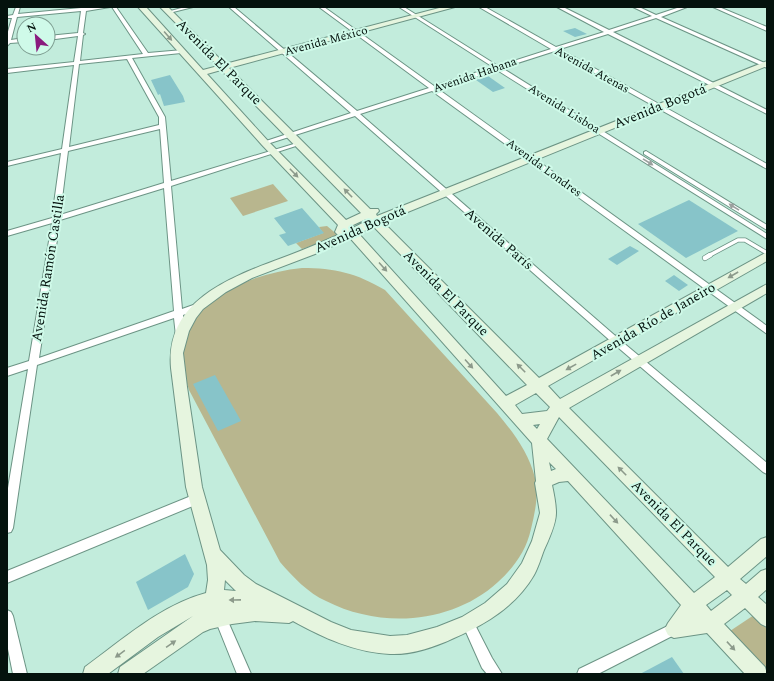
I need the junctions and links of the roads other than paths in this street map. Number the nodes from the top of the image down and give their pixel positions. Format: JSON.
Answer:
{"nodes":[{"id":1,"x":18,"y":7,"type":"edge"},
{"id":2,"x":108,"y":7,"type":"edge"},
{"id":3,"x":114,"y":7,"type":"edge"},
{"id":4,"x":142,"y":7,"type":"edge"},
{"id":5,"x":191,"y":7,"type":"edge"},
{"id":6,"x":231,"y":7,"type":"edge"},
{"id":7,"x":321,"y":7,"type":"edge"},
{"id":8,"x":401,"y":7,"type":"edge"},
{"id":9,"x":434,"y":7,"type":"edge"},
{"id":10,"x":451,"y":7,"type":"edge"},
{"id":11,"x":481,"y":7,"type":"edge"},
{"id":12,"x":490,"y":7,"type":"edge"},
{"id":13,"x":559,"y":7,"type":"edge"},
{"id":14,"x":568,"y":7,"type":"edge"},
{"id":15,"x":635,"y":7,"type":"edge"},
{"id":16,"x":646,"y":7,"type":"edge"},
{"id":17,"x":685,"y":7,"type":"edge"},
{"id":18,"x":715,"y":7,"type":"edge"},
{"id":19,"x":724,"y":7,"type":"edge"},
{"id":20,"x":84,"y":8,"type":"edge"},
{"id":21,"x":167,"y":9,"type":"edge"},
{"id":22,"x":416,"y":12,"type":"edge"},
{"id":23,"x":662,"y":14,"type":"junction"},
{"id":24,"x":15,"y":16,"type":"junction"},
{"id":25,"x":7,"y":17,"type":"edge"},
{"id":26,"x":656,"y":17,"type":"junction"},
{"id":27,"x":767,"y":25,"type":"edge"},
{"id":28,"x":767,"y":29,"type":"edge"},
{"id":29,"x":355,"y":31,"type":"junction"},
{"id":30,"x":611,"y":31,"type":"junction"},
{"id":31,"x":82,"y":34,"type":"junction"},
{"id":32,"x":56,"y":37,"type":"edge"},
{"id":33,"x":7,"y":43,"type":"edge"},
{"id":34,"x":557,"y":48,"type":"junction"},
{"id":35,"x":283,"y":50,"type":"junction"},
{"id":36,"x":181,"y":51,"type":"junction"},
{"id":37,"x":146,"y":55,"type":"junction"},
{"id":38,"x":129,"y":57,"type":"junction"},
{"id":39,"x":765,"y":62,"type":"edge"},
{"id":40,"x":78,"y":63,"type":"junction"},
{"id":41,"x":222,"y":65,"type":"junction"},
{"id":42,"x":500,"y":66,"type":"junction"},
{"id":43,"x":7,"y":71,"type":"edge"},
{"id":44,"x":200,"y":71,"type":"junction"},
{"id":45,"x":712,"y":82,"type":"junction"},
{"id":46,"x":435,"y":89,"type":"junction"},
{"id":47,"x":658,"y":103,"type":"junction"},
{"id":48,"x":767,"y":106,"type":"edge"},
{"id":49,"x":767,"y":112,"type":"edge"},
{"id":50,"x":356,"y":114,"type":"junction"},
{"id":51,"x":163,"y":126,"type":"junction"},
{"id":52,"x":598,"y":127,"type":"junction"},
{"id":53,"x":291,"y":135,"type":"junction"},
{"id":54,"x":265,"y":142,"type":"junction"},
{"id":55,"x":300,"y":144,"type":"junction"},
{"id":56,"x":65,"y":150,"type":"junction"},
{"id":57,"x":274,"y":152,"type":"junction"},
{"id":58,"x":528,"y":156,"type":"junction"},
{"id":59,"x":767,"y":160,"type":"edge"},
{"id":60,"x":7,"y":164,"type":"edge"},
{"id":61,"x":767,"y":167,"type":"edge"},
{"id":62,"x":166,"y":186,"type":"junction"},
{"id":63,"x":442,"y":190,"type":"junction"},
{"id":64,"x":372,"y":215,"type":"junction"},
{"id":65,"x":56,"y":219,"type":"junction"},
{"id":66,"x":767,"y":228,"type":"edge"},
{"id":67,"x":348,"y":229,"type":"junction"},
{"id":68,"x":7,"y":234,"type":"edge"},
{"id":69,"x":767,"y":237,"type":"edge"},
{"id":70,"x":767,"y":253,"type":"edge"},
{"id":71,"x":767,"y":256,"type":"edge"},
{"id":72,"x":705,"y":258,"type":"dead end"},
{"id":73,"x":767,"y":288,"type":"edge"},
{"id":74,"x":710,"y":289,"type":"junction"},
{"id":75,"x":199,"y":306,"type":"junction"},
{"id":76,"x":734,"y":307,"type":"junction"},
{"id":77,"x":178,"y":313,"type":"junction"},
{"id":78,"x":767,"y":331,"type":"edge"},
{"id":79,"x":180,"y":336,"type":"junction"},
{"id":80,"x":617,"y":342,"type":"junction"},
{"id":81,"x":639,"y":360,"type":"junction"},
{"id":82,"x":33,"y":363,"type":"junction"},
{"id":83,"x":7,"y":372,"type":"edge"},
{"id":84,"x":538,"y":385,"type":"junction"},
{"id":85,"x":505,"y":404,"type":"junction"},
{"id":86,"x":554,"y":411,"type":"junction"},
{"id":87,"x":519,"y":420,"type":"junction"},
{"id":88,"x":540,"y":440,"type":"junction"},
{"id":89,"x":767,"y":469,"type":"edge"},
{"id":90,"x":572,"y":475,"type":"junction"},
{"id":91,"x":544,"y":483,"type":"junction"},
{"id":92,"x":196,"y":499,"type":"junction"},
{"id":93,"x":7,"y":528,"type":"edge"},
{"id":94,"x":767,"y":545,"type":"edge"},
{"id":95,"x":214,"y":555,"type":"junction"},
{"id":96,"x":7,"y":577,"type":"edge"},
{"id":97,"x":767,"y":577,"type":"edge"},
{"id":98,"x":728,"y":578,"type":"junction"},
{"id":99,"x":746,"y":596,"type":"junction"},
{"id":100,"x":214,"y":600,"type":"junction"},
{"id":101,"x":274,"y":602,"type":"junction"},
{"id":102,"x":693,"y":604,"type":"junction"},
{"id":103,"x":297,"y":615,"type":"junction"},
{"id":104,"x":7,"y":616,"type":"edge"},
{"id":105,"x":220,"y":617,"type":"junction"},
{"id":106,"x":767,"y":618,"type":"edge"},
{"id":107,"x":468,"y":623,"type":"junction"},
{"id":108,"x":710,"y":623,"type":"junction"},
{"id":109,"x":197,"y":625,"type":"junction"},
{"id":110,"x":674,"y":630,"type":"junction"},
{"id":111,"x":20,"y":674,"type":"edge"},
{"id":112,"x":92,"y":674,"type":"edge"},
{"id":113,"x":127,"y":674,"type":"edge"},
{"id":114,"x":244,"y":674,"type":"edge"},
{"id":115,"x":495,"y":674,"type":"edge"},
{"id":116,"x":585,"y":674,"type":"edge"},
{"id":117,"x":758,"y":674,"type":"edge"}],
"edges":[{"from":1,"to":24,"type":"street"},
{"from":2,"to":20,"type":"street"},
{"from":3,"to":37,"type":"street"},
{"from":4,"to":36,"type":"street","name":"Avenida El Parque","one_way":true},
{"from":5,"to":21,"type":"street"},
{"from":6,"to":35,"type":"street","name":"Avenida París"},
{"from":7,"to":29,"type":"street","name":"Avenida Londres"},
{"from":8,"to":22,"type":"street","name":"Avenida Lisboa"},
{"from":9,"to":22,"type":"street","name":"Avenida México"},
{"from":10,"to":22,"type":"street","name":"Avenida México"},
{"from":11,"to":34,"type":"street","name":"Avenida Atenas"},
{"from":12,"to":34,"type":"street","name":"Avenida Atenas"},
{"from":13,"to":30,"type":"street"},
{"from":14,"to":30,"type":"street"},
{"from":15,"to":26,"type":"street"},
{"from":16,"to":23,"type":"street"},
{"from":17,"to":23,"type":"street","name":"Avenida Habana"},
{"from":18,"to":28,"type":"street"},
{"from":19,"to":27,"type":"street"},
{"from":20,"to":24,"type":"street"},
{"from":20,"to":31,"type":"street","name":"Avenida Ramón Castilla"},
{"from":21,"to":41,"type":"street","name":"Avenida El Parque"},
{"from":22,"to":29,"type":"street","name":"Avenida México"},
{"from":22,"to":42,"type":"street","name":"Avenida Lisboa"},
{"from":23,"to":26,"type":"street","name":"Avenida Habana"},
{"from":23,"to":39,"type":"street"},
{"from":24,"to":25,"type":"street"},
{"from":24,"to":33,"type":"street"},
{"from":26,"to":30,"type":"street","name":"Avenida Habana"},
{"from":26,"to":39,"type":"street"},
{"from":29,"to":35,"type":"street","name":"Avenida México"},
{"from":29,"to":46,"type":"street","name":"Avenida Londres"},
{"from":30,"to":34,"type":"street","name":"Avenida Habana"},
{"from":30,"to":45,"type":"street"},
{"from":31,"to":32,"type":"street"},
{"from":31,"to":40,"type":"street","name":"Avenida Ramón Castilla"},
{"from":34,"to":42,"type":"street","name":"Avenida Habana"},
{"from":34,"to":47,"type":"street","name":"Avenida Atenas"},
{"from":35,"to":41,"type":"street","name":"Avenida México"},
{"from":35,"to":50,"type":"street","name":"Avenida París"},
{"from":36,"to":37,"type":"street"},
{"from":36,"to":44,"type":"street","name":"Avenida El Parque"},
{"from":37,"to":38,"type":"street"},
{"from":38,"to":40,"type":"street"},
{"from":38,"to":51,"type":"street"},
{"from":39,"to":45,"type":"street","name":"Avenida Bogotá"},
{"from":40,"to":43,"type":"street"},
{"from":40,"to":56,"type":"street","name":"Avenida Ramón Castilla"},
{"from":41,"to":44,"type":"street","name":"Avenida México"},
{"from":41,"to":53,"type":"street","name":"Avenida El Parque"},
{"from":42,"to":46,"type":"street","name":"Avenida Habana"},
{"from":42,"to":52,"type":"street","name":"Avenida Lisboa"},
{"from":44,"to":54,"type":"street","name":"Avenida El Parque"},
{"from":45,"to":47,"type":"street","name":"Avenida Bogotá"},
{"from":45,"to":48,"type":"street"},
{"from":45,"to":49,"type":"street"},
{"from":46,"to":50,"type":"street","name":"Avenida Habana"},
{"from":46,"to":58,"type":"street","name":"Avenida Londres"},
{"from":47,"to":52,"type":"street","name":"Avenida Bogotá"},
{"from":47,"to":59,"type":"street","name":"Avenida Atenas"},
{"from":47,"to":61,"type":"street","name":"Avenida Atenas"},
{"from":50,"to":53,"type":"street","name":"Avenida Habana"},
{"from":50,"to":63,"type":"street","name":"Avenida París"},
{"from":51,"to":56,"type":"street"},
{"from":51,"to":62,"type":"street"},
{"from":52,"to":58,"type":"street","name":"Avenida Bogotá"},
{"from":66,"to":52,"type":"street","name":"Avenida Lisboa","one_way":true},
{"from":52,"to":69,"type":"street","name":"Avenida Lisboa","one_way":true},
{"from":53,"to":54,"type":"street","name":"Avenida Habana"},
{"from":53,"to":55,"type":"street","name":"Avenida El Parque"},
{"from":54,"to":57,"type":"street","name":"Avenida El Parque"},
{"from":55,"to":57,"type":"street"},
{"from":64,"to":55,"type":"street","name":"Avenida El Parque","one_way":true},
{"from":56,"to":60,"type":"street"},
{"from":56,"to":65,"type":"street","name":"Avenida Ramón Castilla"},
{"from":57,"to":62,"type":"street"},
{"from":57,"to":67,"type":"street","name":"Avenida El Parque","one_way":true},
{"from":58,"to":63,"type":"street","name":"Avenida Bogotá"},
{"from":58,"to":74,"type":"street","name":"Avenida Londres"},
{"from":62,"to":65,"type":"street"},
{"from":62,"to":77,"type":"street"},
{"from":63,"to":64,"type":"street","name":"Avenida Bogotá"},
{"from":63,"to":80,"type":"street","name":"Avenida París"},
{"from":64,"to":67,"type":"street","name":"Avenida Bogotá"},
{"from":84,"to":64,"type":"street","name":"Avenida El Parque","one_way":true},
{"from":65,"to":68,"type":"street"},
{"from":65,"to":82,"type":"street","name":"Avenida Ramón Castilla"},
{"from":67,"to":75,"type":"street","name":"Avenida Bogotá"},
{"from":67,"to":85,"type":"street","name":"Avenida El Parque","one_way":true},
{"from":70,"to":72,"type":"lane"},
{"from":71,"to":74,"type":"street","name":"Avenida Río de Janeiro","one_way":true},
{"from":73,"to":76,"type":"street","name":"Avenida Río de Janeiro"},
{"from":74,"to":76,"type":"street","name":"Avenida Londres"},
{"from":74,"to":80,"type":"street","name":"Avenida Río de Janeiro"},
{"from":75,"to":77,"type":"street"},
{"from":75,"to":79,"type":"street","name":"Avenida Bogotá"},
{"from":76,"to":78,"type":"street","name":"Avenida Londres"},
{"from":76,"to":81,"type":"street","name":"Avenida Río de Janeiro"},
{"from":77,"to":79,"type":"street"},
{"from":77,"to":82,"type":"street"},
{"from":79,"to":92,"type":"street","name":"Avenida Bogotá"},
{"from":80,"to":81,"type":"street","name":"Avenida París"},
{"from":80,"to":84,"type":"street","name":"Avenida Río de Janeiro","one_way":true},
{"from":86,"to":81,"type":"street","name":"Avenida Río de Janeiro","one_way":true},
{"from":81,"to":89,"type":"street","name":"Avenida París"},
{"from":82,"to":83,"type":"street"},
{"from":82,"to":93,"type":"street","name":"Avenida Ramón Castilla"},
{"from":84,"to":85,"type":"street","name":"Avenida Río de Janeiro"},
{"from":84,"to":86,"type":"street","name":"Avenida El Parque"},
{"from":85,"to":87,"type":"street","name":"Avenida El Parque"},
{"from":86,"to":87,"type":"street"},
{"from":86,"to":88,"type":"street"},
{"from":98,"to":86,"type":"street","name":"Avenida El Parque","one_way":true},
{"from":87,"to":88,"type":"street","name":"Avenida El Parque"},
{"from":88,"to":90,"type":"street","name":"Avenida El Parque"},
{"from":88,"to":91,"type":"street"},
{"from":90,"to":91,"type":"street"},
{"from":90,"to":102,"type":"street","name":"Avenida El Parque","one_way":true},
{"from":91,"to":107,"type":"street"},
{"from":92,"to":95,"type":"street","name":"Avenida Bogotá"},
{"from":92,"to":96,"type":"street"},
{"from":94,"to":98,"type":"street"},
{"from":95,"to":100,"type":"street","name":"Avenida Bogotá"},
{"from":95,"to":101,"type":"street"},
{"from":97,"to":99,"type":"street"},
{"from":98,"to":99,"type":"street","name":"Avenida El Parque"},
{"from":98,"to":102,"type":"street"},
{"from":99,"to":106,"type":"street","name":"Avenida El Parque"},
{"from":99,"to":108,"type":"street"},
{"from":101,"to":100,"type":"street","one_way":true},
{"from":100,"to":105,"type":"street"},
{"from":100,"to":109,"type":"street"},
{"from":100,"to":112,"type":"street","one_way":true},
{"from":101,"to":103,"type":"street"},
{"from":102,"to":108,"type":"street","name":"Avenida El Parque"},
{"from":102,"to":110,"type":"street"},
{"from":103,"to":105,"type":"street"},
{"from":103,"to":107,"type":"street"},
{"from":104,"to":111,"type":"street"},
{"from":105,"to":109,"type":"street"},
{"from":105,"to":114,"type":"street"},
{"from":107,"to":115,"type":"street"},
{"from":108,"to":110,"type":"street"},
{"from":108,"to":117,"type":"street","name":"Avenida El Parque","one_way":true},
{"from":113,"to":109,"type":"street","one_way":true},
{"from":110,"to":116,"type":"street"}]}
